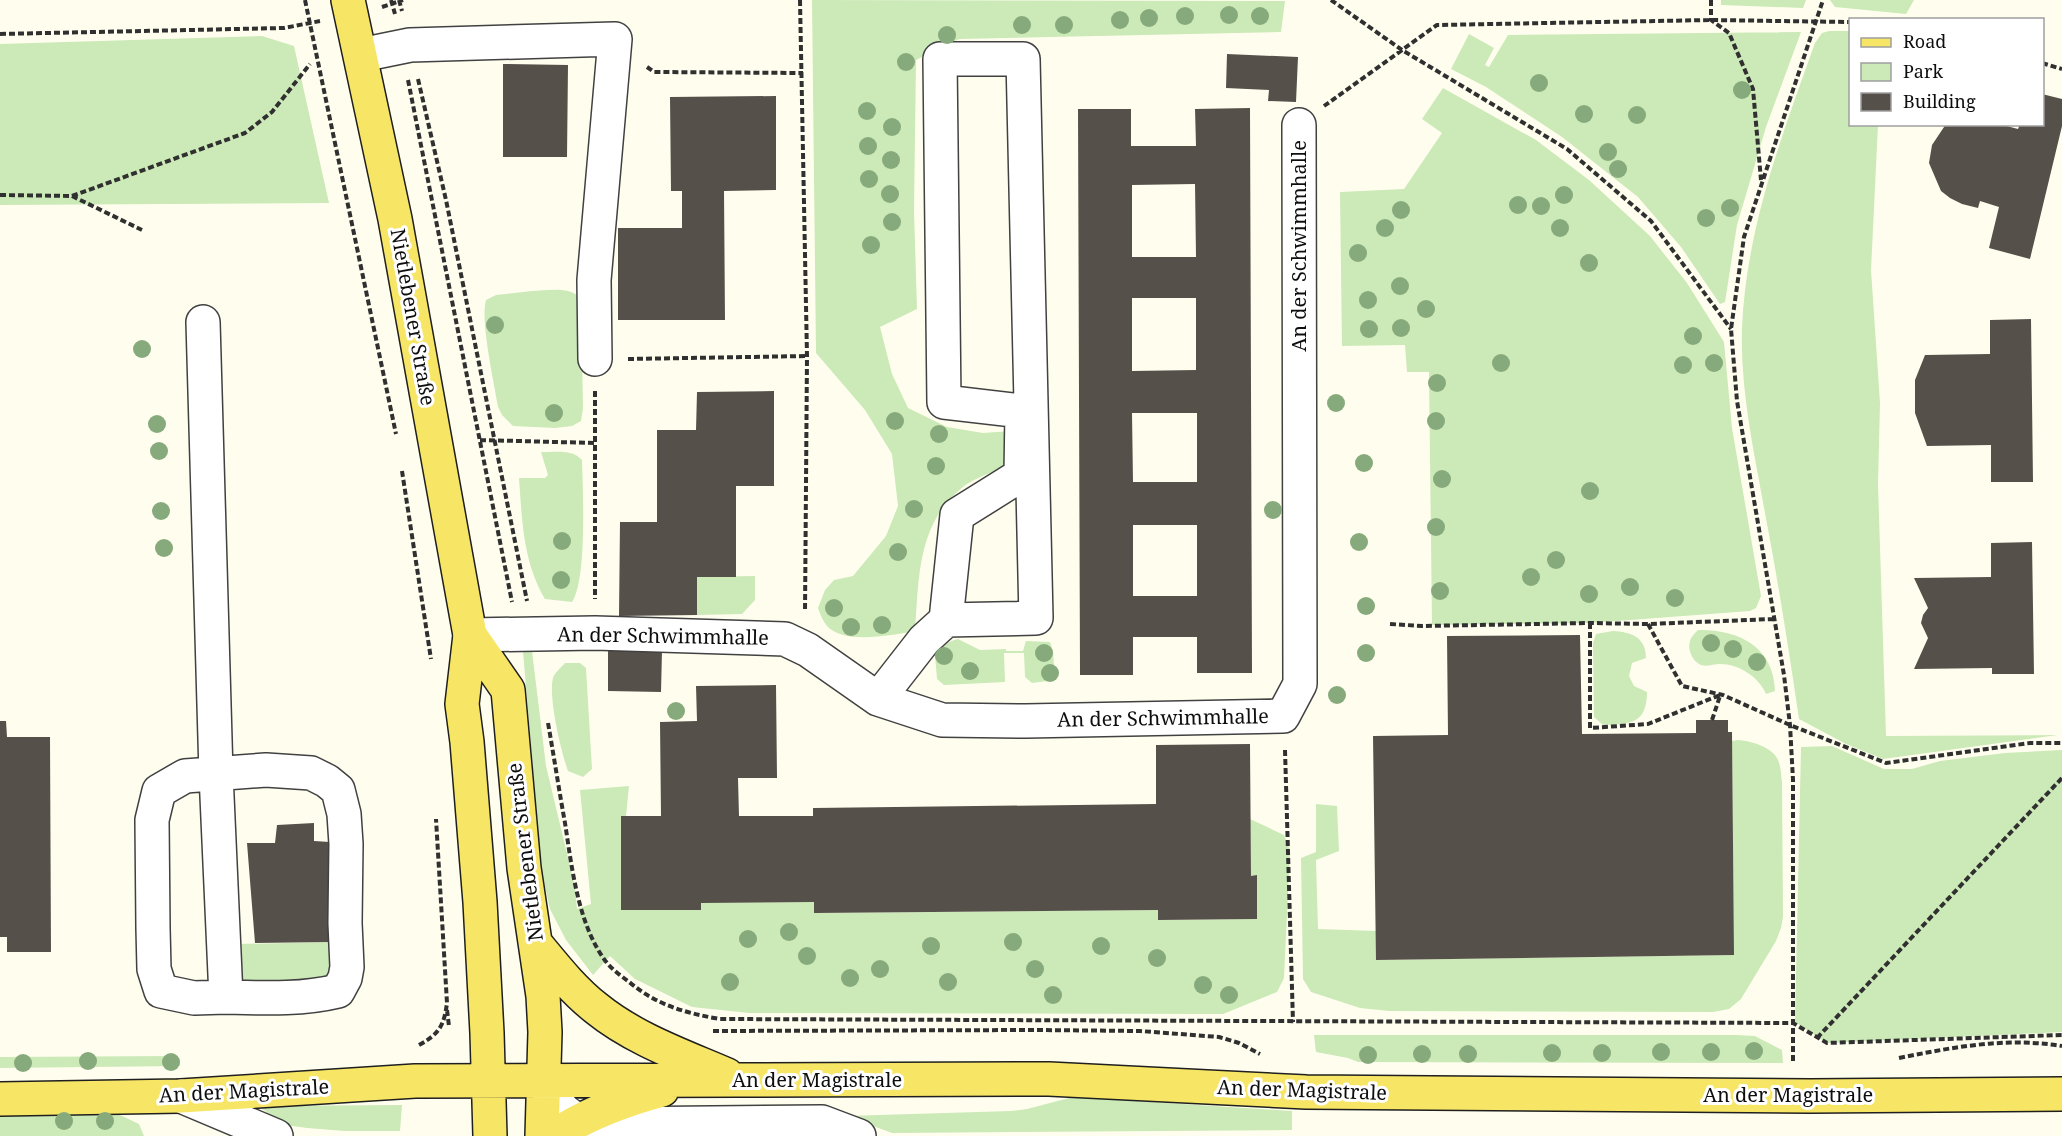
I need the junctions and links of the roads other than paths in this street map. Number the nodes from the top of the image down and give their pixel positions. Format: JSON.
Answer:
{"nodes":[{"id":1,"x":348,"y":0,"type":"edge"},
{"id":2,"x":361,"y":56,"type":"junction"},
{"id":3,"x":1299,"y":125,"type":"road end"},
{"id":4,"x":202,"y":322,"type":"dead end"},
{"id":5,"x":595,"y":359,"type":"road end"},
{"id":6,"x":946,"y":620,"type":"junction"},
{"id":7,"x":470,"y":635,"type":"junction"},
{"id":8,"x":879,"y":699,"type":"junction"},
{"id":9,"x":216,"y":774,"type":"junction"},
{"id":10,"x":536,"y":944,"type":"junction"},
{"id":11,"x":226,"y":997,"type":"junction"},
{"id":12,"x":698,"y":1080,"type":"junction"},
{"id":13,"x":738,"y":1080,"type":"junction"},
{"id":14,"x":543,"y":1081,"type":"junction"},
{"id":15,"x":489,"y":1082,"type":"junction"},
{"id":16,"x":2062,"y":1094,"type":"edge"},
{"id":17,"x":181,"y":1096,"type":"junction"},
{"id":18,"x":0,"y":1099,"type":"edge"},
{"id":19,"x":567,"y":1128,"type":"edge"},
{"id":20,"x":276,"y":1136,"type":"edge"},
{"id":21,"x":490,"y":1136,"type":"edge"},
{"id":22,"x":542,"y":1136,"type":"edge"},
{"id":23,"x":858,"y":1136,"type":"edge"}],
"edges":[{"from":1,"to":2,"type":"main road","name":"Nietlebener Straße"},
{"from":2,"to":5,"type":"street"},
{"from":2,"to":7,"type":"main road","name":"Nietlebener Straße"},
{"from":3,"to":8,"type":"street","name":"An der Schwimmhalle"},
{"from":4,"to":9,"type":"street"},
{"from":6,"to":6,"type":"street"},
{"from":6,"to":8,"type":"street"},
{"from":7,"to":8,"type":"street","name":"An der Schwimmhalle"},
{"from":7,"to":10,"type":"main road","name":"Nietlebener Straße"},
{"from":7,"to":15,"type":"main road","name":"Nietlebener Straße"},
{"from":9,"to":11,"type":"street"},
{"from":9,"to":11,"type":"street"},
{"from":9,"to":11,"type":"street"},
{"from":10,"to":13,"type":"main road"},
{"from":10,"to":14,"type":"main road","name":"Nietlebener Straße"},
{"from":12,"to":13,"type":"main road","name":"An der Magistrale"},
{"from":12,"to":14,"type":"main road","name":"An der Magistrale"},
{"from":12,"to":19,"type":"main road"},
{"from":13,"to":16,"type":"main road","name":"An der Magistrale"},
{"from":14,"to":15,"type":"main road","name":"An der Magistrale"},
{"from":14,"to":19,"type":"street"},
{"from":14,"to":22,"type":"main road"},
{"from":15,"to":17,"type":"main road","name":"An der Magistrale"},
{"from":15,"to":21,"type":"main road"},
{"from":17,"to":18,"type":"main road","name":"An der Magistrale"},
{"from":17,"to":20,"type":"street"},
{"from":19,"to":23,"type":"street"}]}
